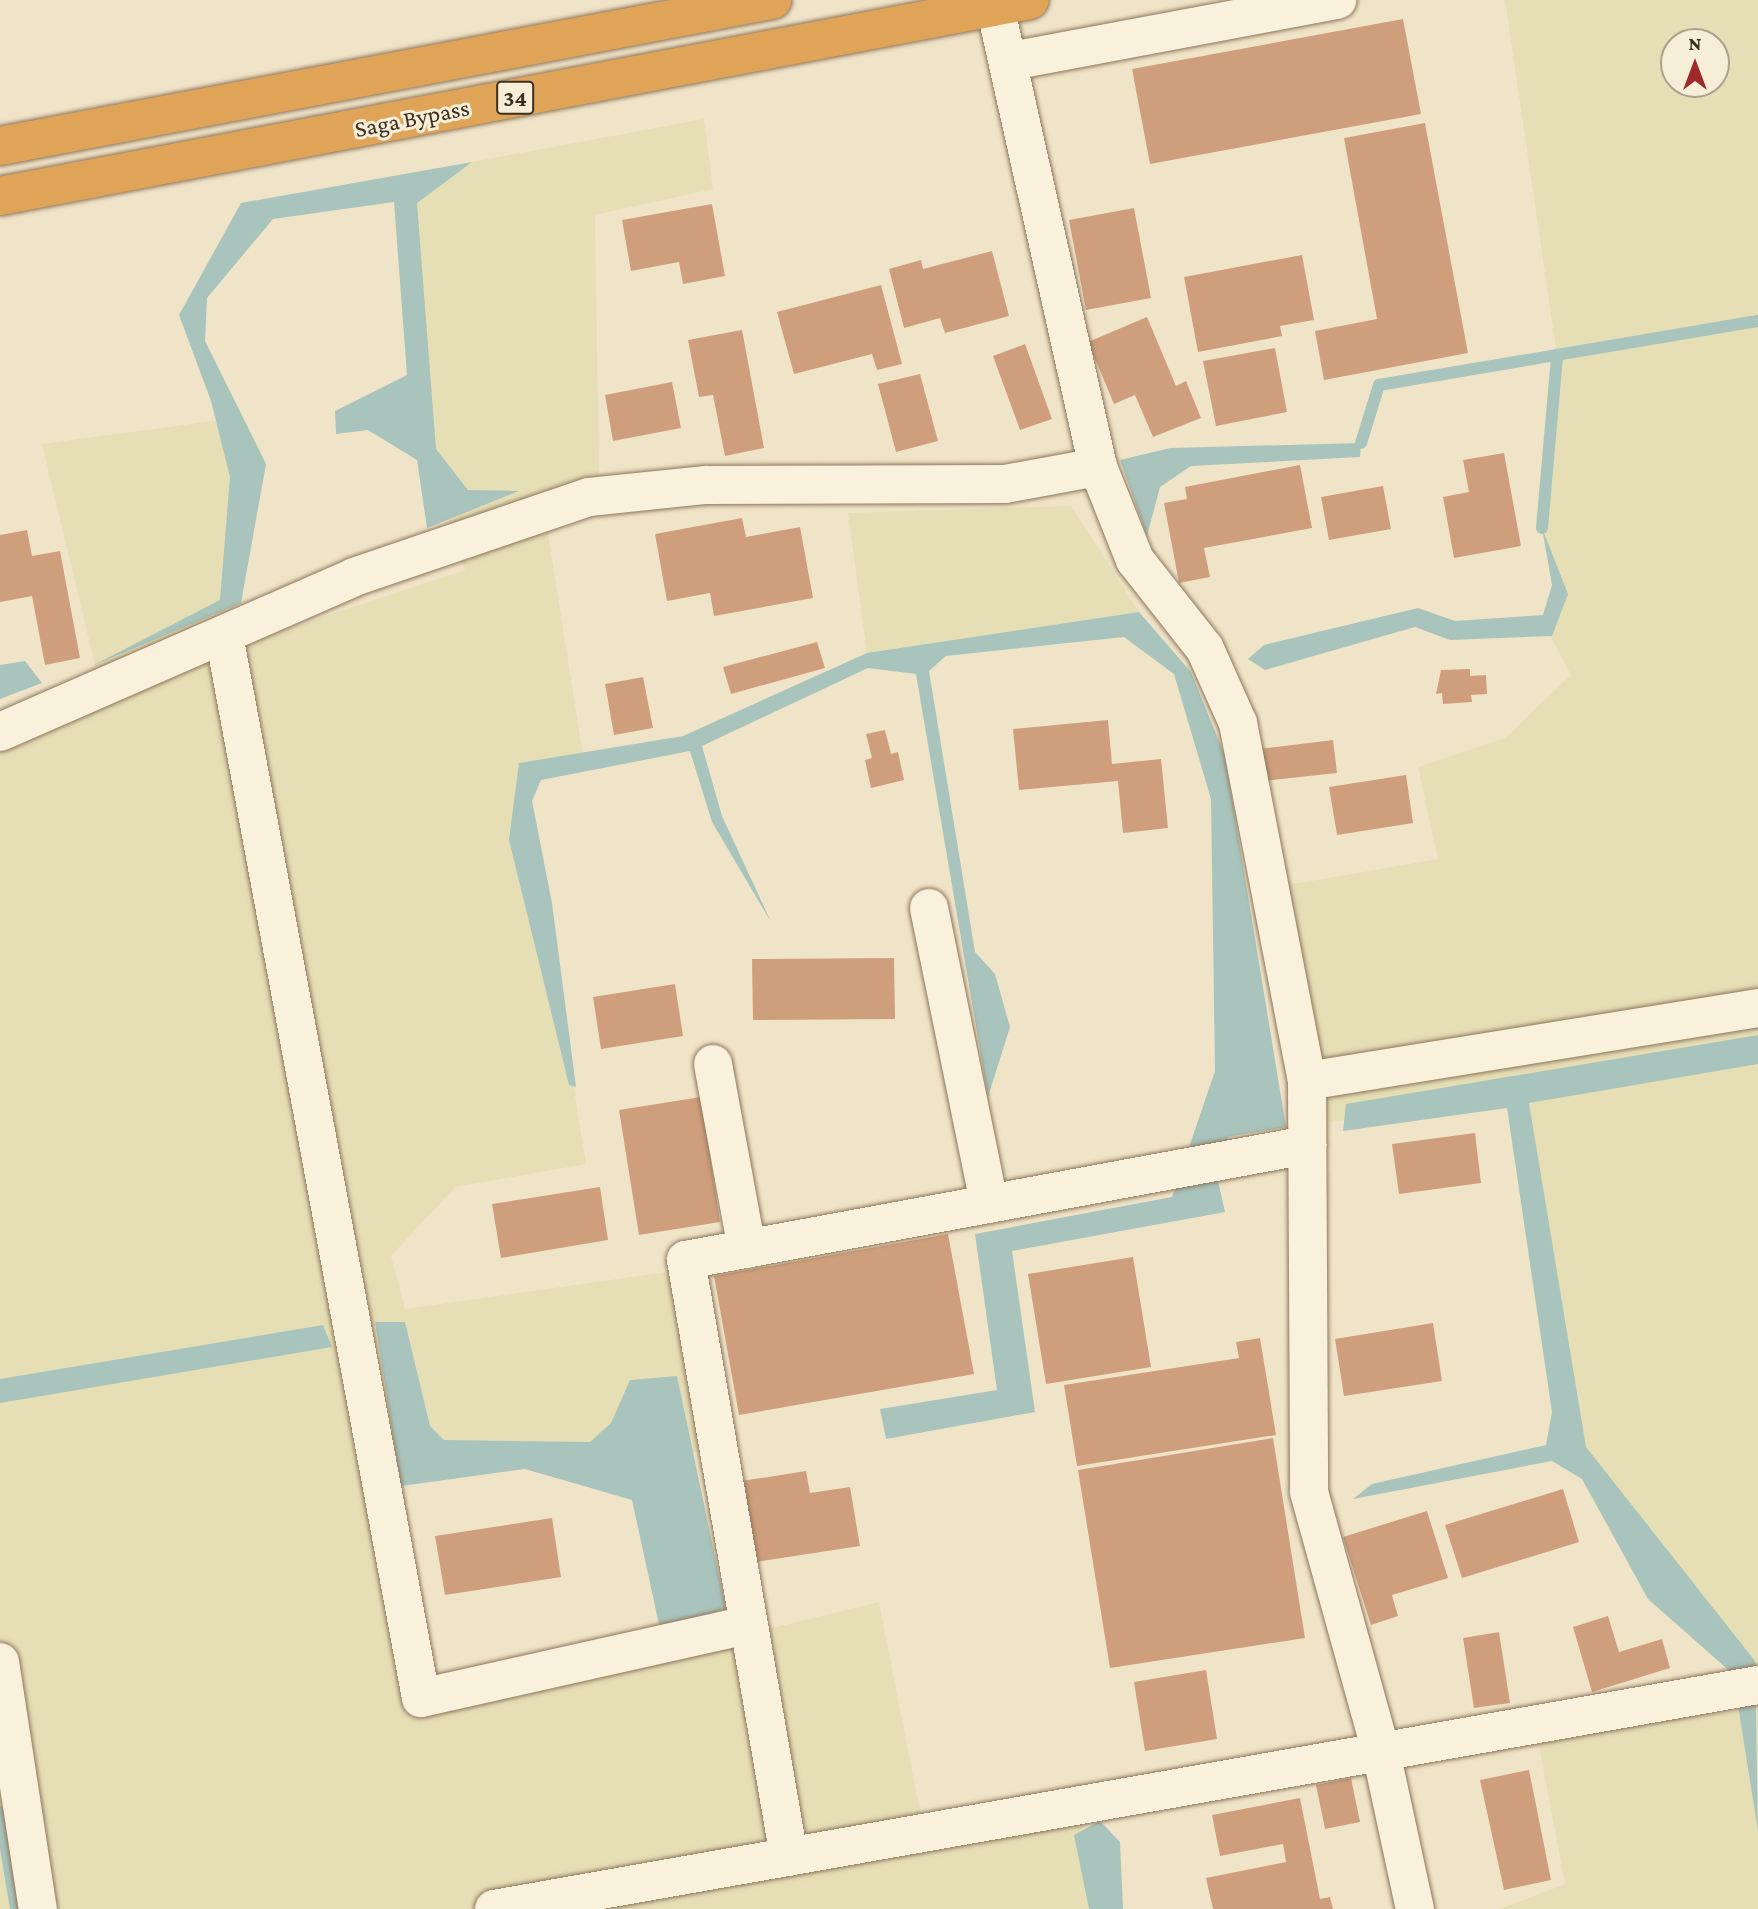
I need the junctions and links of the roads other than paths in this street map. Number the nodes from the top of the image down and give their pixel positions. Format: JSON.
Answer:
{"nodes":[{"id":1,"x":772,"y":0,"type":"edge"},
{"id":2,"x":1337,"y":0,"type":"edge"},
{"id":3,"x":1006,"y":2,"type":"edge"},
{"id":4,"x":1011,"y":61,"type":"junction"},
{"id":5,"x":0,"y":146,"type":"edge"},
{"id":6,"x":0,"y":196,"type":"edge"},
{"id":7,"x":1098,"y":467,"type":"junction"},
{"id":8,"x":224,"y":635,"type":"junction"},
{"id":9,"x":0,"y":732,"type":"edge"},
{"id":10,"x":929,"y":908,"type":"dead end"},
{"id":11,"x":1758,"y":1008,"type":"edge"},
{"id":12,"x":713,"y":1064,"type":"dead end"},
{"id":13,"x":1307,"y":1081,"type":"junction"},
{"id":14,"x":1307,"y":1145,"type":"junction"},
{"id":15,"x":989,"y":1204,"type":"junction"},
{"id":16,"x":747,"y":1249,"type":"junction"},
{"id":17,"x":748,"y":1625,"type":"junction"},
{"id":18,"x":0,"y":1662,"type":"edge"},
{"id":19,"x":1741,"y":1689,"type":"edge"},
{"id":20,"x":1381,"y":1752,"type":"junction"},
{"id":21,"x":789,"y":1857,"type":"junction"},
{"id":22,"x":38,"y":1909,"type":"edge"},
{"id":23,"x":495,"y":1909,"type":"edge"},
{"id":24,"x":1415,"y":1909,"type":"edge"}],
"edges":[{"from":1,"to":5,"type":"highway","name":"Saga Bypass","number":"34"},
{"from":2,"to":4,"type":"street"},
{"from":3,"to":4,"type":"street"},
{"from":3,"to":6,"type":"highway","name":"Saga Bypass","number":"34"},
{"from":4,"to":7,"type":"street"},
{"from":7,"to":8,"type":"street"},
{"from":7,"to":13,"type":"street"},
{"from":8,"to":9,"type":"street"},
{"from":8,"to":17,"type":"street"},
{"from":10,"to":15,"type":"street"},
{"from":11,"to":13,"type":"street"},
{"from":12,"to":16,"type":"street"},
{"from":13,"to":14,"type":"street"},
{"from":14,"to":15,"type":"street"},
{"from":14,"to":20,"type":"street"},
{"from":15,"to":16,"type":"street"},
{"from":16,"to":17,"type":"street"},
{"from":17,"to":21,"type":"street"},
{"from":18,"to":22,"type":"street"},
{"from":19,"to":20,"type":"street"},
{"from":20,"to":21,"type":"street"},
{"from":20,"to":24,"type":"street"},
{"from":21,"to":23,"type":"street"}]}
